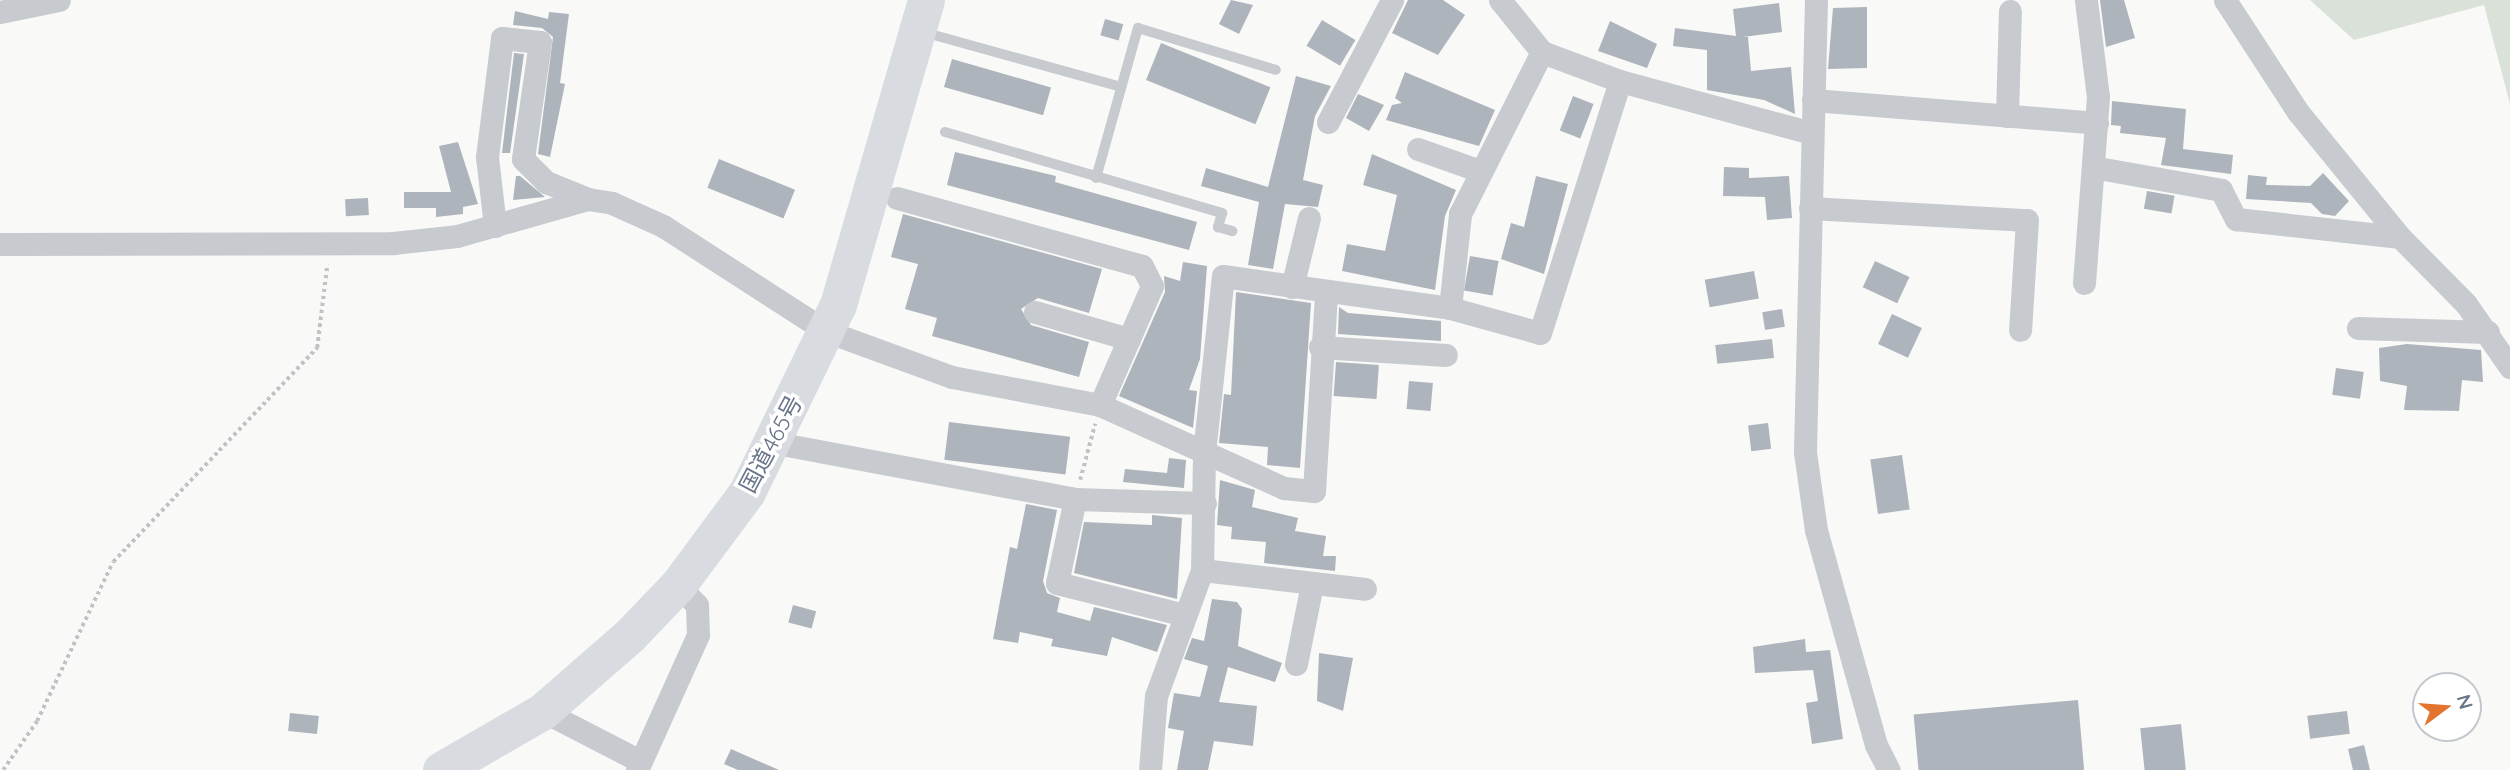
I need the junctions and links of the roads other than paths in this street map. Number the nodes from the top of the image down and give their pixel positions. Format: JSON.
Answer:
{"nodes":[{"id":1,"x":59,"y":0,"type":"edge"},
{"id":2,"x":1392,"y":0,"type":"edge"},
{"id":3,"x":1500,"y":0,"type":"edge"},
{"id":4,"x":1816,"y":0,"type":"edge"},
{"id":5,"x":2086,"y":0,"type":"edge"},
{"id":6,"x":2225,"y":0,"type":"edge"},
{"id":7,"x":2010,"y":11,"type":"dead end"},
{"id":8,"x":0,"y":12,"type":"edge"},
{"id":9,"x":921,"y":15,"type":"edge"},
{"id":10,"x":1542,"y":52,"type":"junction"},
{"id":11,"x":1276,"y":70,"type":"dead end"},
{"id":12,"x":1620,"y":81,"type":"junction"},
{"id":13,"x":1121,"y":87,"type":"junction"},
{"id":14,"x":1813,"y":100,"type":"junction"},
{"id":15,"x":2007,"y":116,"type":"junction"},
{"id":16,"x":1328,"y":121,"type":"dead end"},
{"id":17,"x":2098,"y":123,"type":"junction"},
{"id":18,"x":945,"y":132,"type":"dead end"},
{"id":19,"x":1812,"y":133,"type":"junction"},
{"id":20,"x":1418,"y":149,"type":"dead end"},
{"id":21,"x":2098,"y":168,"type":"junction"},
{"id":22,"x":1479,"y":171,"type":"junction"},
{"id":23,"x":1096,"y":178,"type":"junction"},
{"id":24,"x":588,"y":198,"type":"junction"},
{"id":25,"x":897,"y":198,"type":"dead end"},
{"id":26,"x":1810,"y":208,"type":"junction"},
{"id":27,"x":1309,"y":218,"type":"dead end"},
{"id":28,"x":495,"y":226,"type":"junction"},
{"id":29,"x":1232,"y":231,"type":"dead end"},
{"id":30,"x":2400,"y":237,"type":"junction"},
{"id":31,"x":0,"y":244,"type":"edge"},
{"id":32,"x":2084,"y":283,"type":"dead end"},
{"id":33,"x":1292,"y":287,"type":"junction"},
{"id":34,"x":1326,"y":293,"type":"junction"},
{"id":35,"x":1450,"y":308,"type":"junction"},
{"id":36,"x":1035,"y":312,"type":"dead end"},
{"id":37,"x":2358,"y":328,"type":"dead end"},
{"id":38,"x":2020,"y":330,"type":"dead end"},
{"id":39,"x":826,"y":331,"type":"junction"},
{"id":40,"x":2488,"y":332,"type":"junction"},
{"id":41,"x":1129,"y":339,"type":"junction"},
{"id":42,"x":1320,"y":347,"type":"junction"},
{"id":43,"x":1446,"y":355,"type":"dead end"},
{"id":44,"x":2510,"y":367,"type":"edge"},
{"id":45,"x":1100,"y":405,"type":"junction"},
{"id":46,"x":776,"y":443,"type":"junction"},
{"id":47,"x":1204,"y":453,"type":"junction"},
{"id":48,"x":1075,"y":499,"type":"junction"},
{"id":49,"x":1205,"y":503,"type":"junction"},
{"id":50,"x":1202,"y":570,"type":"junction"},
{"id":51,"x":1312,"y":584,"type":"junction"},
{"id":52,"x":678,"y":585,"type":"junction"},
{"id":53,"x":1365,"y":589,"type":"dead end"},
{"id":54,"x":1185,"y":615,"type":"junction"},
{"id":55,"x":1296,"y":664,"type":"dead end"},
{"id":56,"x":543,"y":711,"type":"junction"},
{"id":57,"x":639,"y":765,"type":"edge"},
{"id":58,"x":441,"y":770,"type":"edge"},
{"id":59,"x":1150,"y":770,"type":"edge"},
{"id":60,"x":1889,"y":770,"type":"edge"}],
"edges":[{"from":1,"to":8,"type":"street"},
{"from":2,"to":16,"type":"street"},
{"from":3,"to":10,"type":"street"},
{"from":4,"to":14,"type":"street"},
{"from":5,"to":17,"type":"street"},
{"from":6,"to":30,"type":"street"},
{"from":7,"to":15,"type":"street"},
{"from":9,"to":13,"type":"lane"},
{"from":9,"to":39,"type":"highway","name":"国道465号"},
{"from":10,"to":12,"type":"street"},
{"from":10,"to":22,"type":"street"},
{"from":11,"to":13,"type":"lane"},
{"from":12,"to":19,"type":"street"},
{"from":12,"to":35,"type":"street"},
{"from":13,"to":23,"type":"lane"},
{"from":14,"to":15,"type":"street"},
{"from":14,"to":19,"type":"street"},
{"from":15,"to":17,"type":"street"},
{"from":17,"to":21,"type":"street"},
{"from":18,"to":23,"type":"lane"},
{"from":19,"to":26,"type":"street"},
{"from":20,"to":22,"type":"street"},
{"from":21,"to":30,"type":"street"},
{"from":21,"to":32,"type":"street"},
{"from":22,"to":35,"type":"street"},
{"from":23,"to":29,"type":"lane"},
{"from":24,"to":28,"type":"street"},
{"from":24,"to":28,"type":"street"},
{"from":24,"to":39,"type":"street"},
{"from":25,"to":41,"type":"street"},
{"from":26,"to":38,"type":"street"},
{"from":26,"to":60,"type":"street"},
{"from":27,"to":33,"type":"street"},
{"from":28,"to":31,"type":"street"},
{"from":30,"to":40,"type":"street"},
{"from":33,"to":34,"type":"street"},
{"from":33,"to":47,"type":"street"},
{"from":34,"to":35,"type":"street"},
{"from":34,"to":42,"type":"street"},
{"from":36,"to":41,"type":"street"},
{"from":37,"to":40,"type":"street"},
{"from":39,"to":45,"type":"street"},
{"from":39,"to":46,"type":"highway","name":"国道465号"},
{"from":40,"to":44,"type":"street"},
{"from":41,"to":45,"type":"street"},
{"from":42,"to":43,"type":"street"},
{"from":42,"to":47,"type":"street"},
{"from":45,"to":47,"type":"street"},
{"from":46,"to":48,"type":"street"},
{"from":46,"to":52,"type":"highway","name":"国道465号"},
{"from":47,"to":49,"type":"street"},
{"from":48,"to":49,"type":"street"},
{"from":48,"to":54,"type":"street"},
{"from":49,"to":50,"type":"street"},
{"from":50,"to":51,"type":"street"},
{"from":50,"to":54,"type":"street"},
{"from":51,"to":53,"type":"street"},
{"from":51,"to":55,"type":"street"},
{"from":52,"to":56,"type":"highway","name":"国道465号"},
{"from":52,"to":57,"type":"street"},
{"from":54,"to":59,"type":"street"},
{"from":56,"to":57,"type":"street"},
{"from":56,"to":58,"type":"highway","name":"国道465号"}]}
